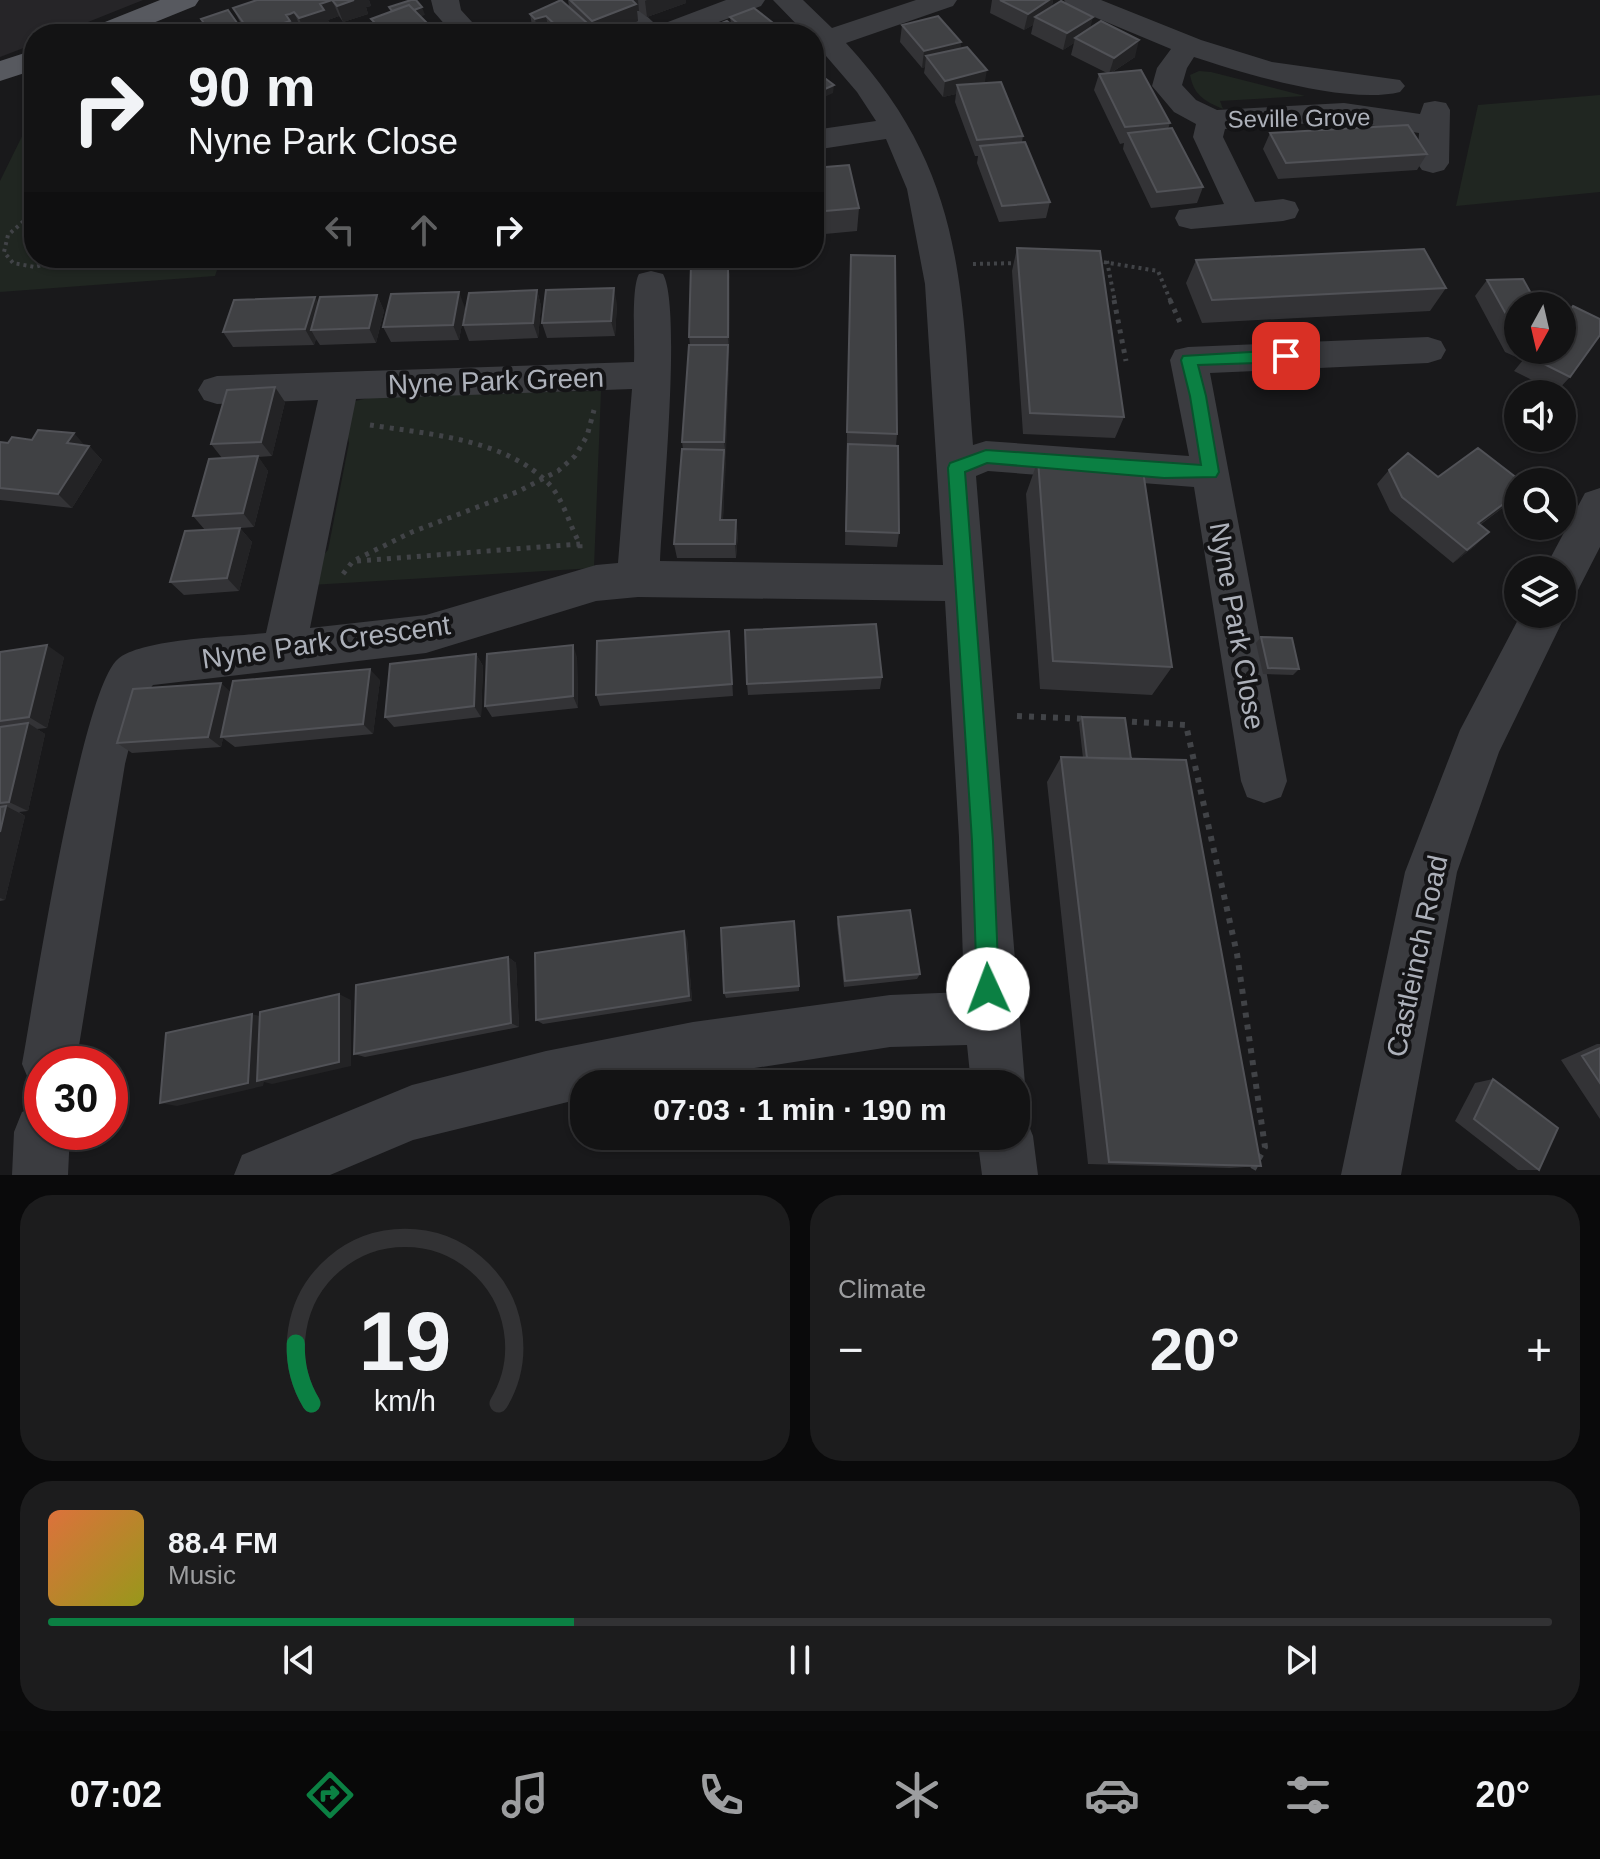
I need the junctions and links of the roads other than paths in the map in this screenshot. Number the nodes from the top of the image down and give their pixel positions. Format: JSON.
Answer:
{"nodes":[{"id":1,"x":185,"y":0,"type":"edge"},
{"id":2,"x":445,"y":0,"type":"edge"},
{"id":3,"x":751,"y":0,"type":"edge"},
{"id":4,"x":787,"y":0,"type":"edge"},
{"id":5,"x":943,"y":0,"type":"edge"},
{"id":6,"x":1078,"y":0,"type":"edge"},
{"id":7,"x":634,"y":12,"type":"edge"},
{"id":8,"x":125,"y":24,"type":"edge"},
{"id":9,"x":459,"y":24,"type":"edge"},
{"id":10,"x":649,"y":24,"type":"edge"},
{"id":11,"x":687,"y":24,"type":"edge"},
{"id":12,"x":813,"y":24,"type":"edge"},
{"id":13,"x":824,"y":34,"type":"edge"},
{"id":14,"x":829,"y":39,"type":"junction"},
{"id":15,"x":1186,"y":47,"type":"junction"},
{"id":16,"x":24,"y":63,"type":"edge"},
{"id":17,"x":0,"y":72,"type":"edge"},
{"id":18,"x":1390,"y":86,"type":"dead end"},
{"id":19,"x":1212,"y":120,"type":"junction"},
{"id":20,"x":893,"y":128,"type":"junction"},
{"id":21,"x":824,"y":138,"type":"edge"},
{"id":22,"x":1433,"y":163,"type":"dead end"},
{"id":23,"x":1283,"y":210,"type":"dead end"},
{"id":24,"x":1245,"y":214,"type":"junction"},
{"id":25,"x":1191,"y":218,"type":"dead end"},
{"id":26,"x":651,"y":283,"type":"dead end"},
{"id":27,"x":1428,"y":350,"type":"dead end"},
{"id":28,"x":652,"y":375,"type":"junction"},
{"id":29,"x":217,"y":390,"type":"dead end"},
{"id":30,"x":337,"y":401,"type":"junction"},
{"id":31,"x":956,"y":468,"type":"junction"},
{"id":32,"x":1210,"y":472,"type":"junction"},
{"id":33,"x":1600,"y":505,"type":"edge"},
{"id":34,"x":1574,"y":556,"type":"edge"},
{"id":35,"x":638,"y":579,"type":"junction"},
{"id":36,"x":964,"y":583,"type":"junction"},
{"id":37,"x":1537,"y":628,"type":"edge"},
{"id":38,"x":284,"y":651,"type":"junction"},
{"id":39,"x":1264,"y":781,"type":"dead end"},
{"id":40,"x":989,"y":1018,"type":"junction"},
{"id":41,"x":52,"y":1046,"type":"edge"},
{"id":42,"x":996,"y":1070,"type":"edge"},
{"id":43,"x":41,"y":1150,"type":"edge"},
{"id":44,"x":1007,"y":1150,"type":"edge"},
{"id":45,"x":40,"y":1175,"type":"edge"},
{"id":46,"x":262,"y":1175,"type":"edge"},
{"id":47,"x":1010,"y":1175,"type":"edge"},
{"id":48,"x":1371,"y":1175,"type":"edge"}],
"edges":[{"from":1,"to":8,"type":"main road"},
{"from":2,"to":9,"type":"street"},
{"from":3,"to":11,"type":"street"},
{"from":4,"to":12,"type":"street"},
{"from":5,"to":14,"type":"street"},
{"from":6,"to":15,"type":"street","name":"Seville Grove"},
{"from":7,"to":10,"type":"lane"},
{"from":13,"to":14,"type":"street"},
{"from":14,"to":20,"type":"street"},
{"from":15,"to":18,"type":"street","name":"Seville Grove"},
{"from":15,"to":19,"type":"street","name":"Seville Grove"},
{"from":16,"to":17,"type":"main road"},
{"from":19,"to":22,"type":"street","name":"Seville Grove"},
{"from":19,"to":24,"type":"street","name":"Seville Grove"},
{"from":20,"to":21,"type":"street"},
{"from":20,"to":31,"type":"street"},
{"from":23,"to":24,"type":"street"},
{"from":24,"to":25,"type":"street"},
{"from":26,"to":28,"type":"street"},
{"from":27,"to":32,"type":"street","name":"Nyne Park Close"},
{"from":28,"to":30,"type":"street","name":"Nyne Park Green"},
{"from":28,"to":35,"type":"street"},
{"from":29,"to":30,"type":"street","name":"Nyne Park Green"},
{"from":30,"to":38,"type":"street"},
{"from":31,"to":32,"type":"street"},
{"from":31,"to":36,"type":"street"},
{"from":32,"to":39,"type":"street","name":"Nyne Park Close"},
{"from":33,"to":34,"type":"street"},
{"from":35,"to":36,"type":"street","name":"Nyne Park Crescent"},
{"from":35,"to":38,"type":"street","name":"Nyne Park Crescent"},
{"from":36,"to":40,"type":"street"},
{"from":37,"to":48,"type":"street","name":"Castleinch Road"},
{"from":38,"to":41,"type":"street","name":"Nyne Park Crescent"},
{"from":40,"to":42,"type":"street"},
{"from":40,"to":46,"type":"street"},
{"from":43,"to":45,"type":"street"},
{"from":44,"to":47,"type":"street"}]}
